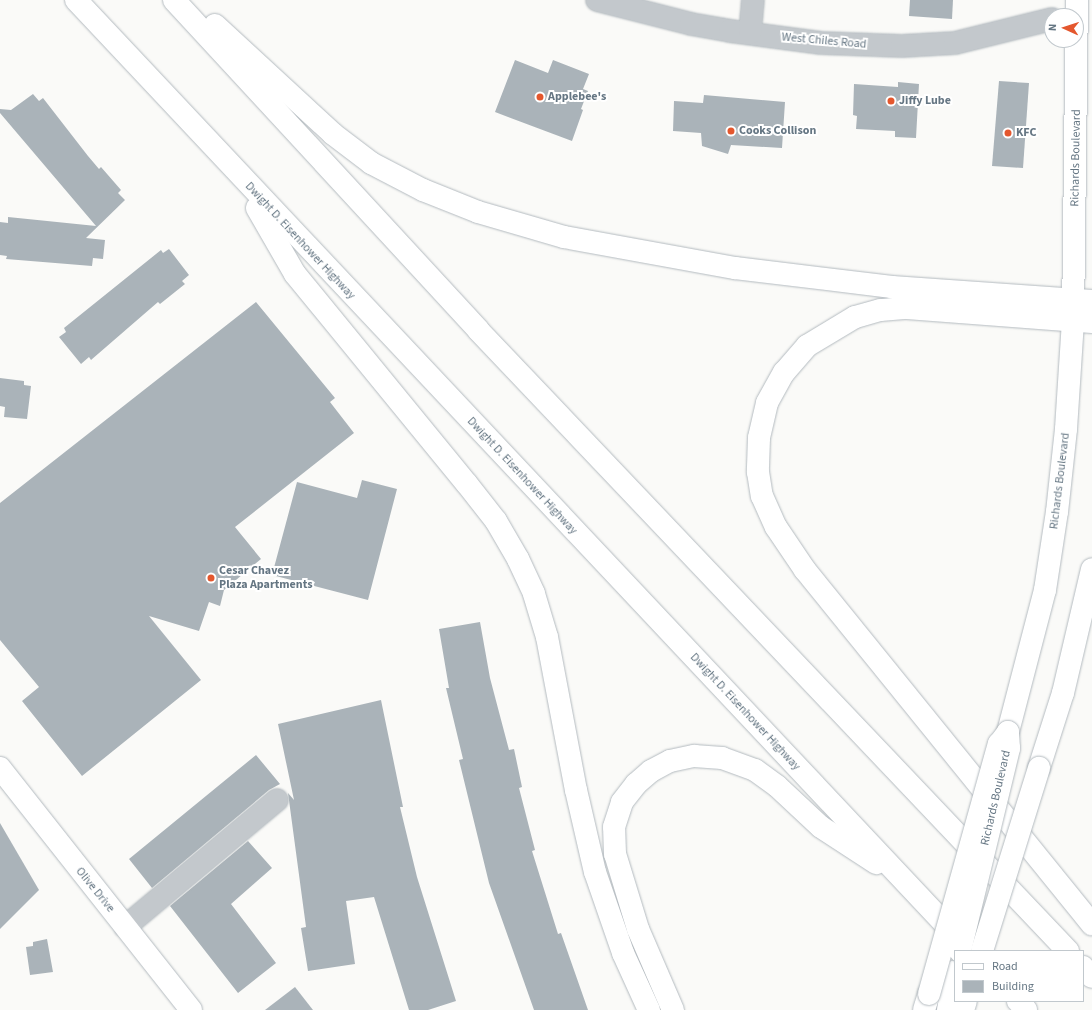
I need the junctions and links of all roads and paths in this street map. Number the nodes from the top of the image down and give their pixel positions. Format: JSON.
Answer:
{"nodes":[{"id":1,"x":76,"y":0,"type":"edge"},
{"id":2,"x":174,"y":0,"type":"edge"},
{"id":3,"x":188,"y":0,"type":"edge"},
{"id":4,"x":597,"y":0,"type":"edge"},
{"id":5,"x":753,"y":0,"type":"edge"},
{"id":6,"x":1044,"y":20,"type":"edge"},
{"id":7,"x":750,"y":33,"type":"junction"},
{"id":8,"x":1078,"y":48,"type":"edge"},
{"id":9,"x":238,"y":175,"type":"junction"},
{"id":10,"x":1083,"y":311,"type":"edge"},
{"id":11,"x":1092,"y":569,"type":"edge"},
{"id":12,"x":1008,"y":732,"type":"junction"},
{"id":13,"x":0,"y":768,"type":"edge"},
{"id":14,"x":277,"y":800,"type":"dead end"},
{"id":15,"x":906,"y":882,"type":"junction"},
{"id":16,"x":1092,"y":924,"type":"edge"},
{"id":17,"x":125,"y":927,"type":"junction"},
{"id":18,"x":960,"y":950,"type":"edge"},
{"id":19,"x":969,"y":950,"type":"edge"},
{"id":20,"x":982,"y":950,"type":"edge"},
{"id":21,"x":1067,"y":950,"type":"edge"},
{"id":22,"x":1084,"y":968,"type":"edge"},
{"id":23,"x":1092,"y":976,"type":"edge"},
{"id":24,"x":954,"y":977,"type":"edge"},
{"id":25,"x":926,"y":1002,"type":"edge"},
{"id":26,"x":1019,"y":1002,"type":"edge"},
{"id":27,"x":191,"y":1010,"type":"edge"},
{"id":28,"x":649,"y":1010,"type":"edge"},
{"id":29,"x":673,"y":1010,"type":"edge"},
{"id":30,"x":948,"y":1010,"type":"edge"},
{"id":31,"x":1026,"y":1010,"type":"edge"}],
"edges":[{"from":1,"to":9,"type":"main road","name":"Dwight D. Eisenhower Highway"},
{"from":2,"to":21,"type":"main road"},
{"from":3,"to":10,"type":"main road"},
{"from":4,"to":7,"type":"street","name":"West Chiles Road"},
{"from":5,"to":7,"type":"street"},
{"from":6,"to":7,"type":"street","name":"West Chiles Road"},
{"from":8,"to":10,"type":"main road","name":"Richards Boulevard"},
{"from":9,"to":15,"type":"main road","name":"Dwight D. Eisenhower Highway"},
{"from":9,"to":28,"type":"main road"},
{"from":10,"to":12,"type":"main road","name":"Richards Boulevard"},
{"from":10,"to":16,"type":"main road"},
{"from":11,"to":20,"type":"main road","bridge":true},
{"from":12,"to":18,"type":"main road","name":"Richards Boulevard","bridge":true},
{"from":12,"to":25,"type":"main road","bridge":true},
{"from":13,"to":17,"type":"main road","name":"Olive Drive"},
{"from":14,"to":17,"type":"street"},
{"from":15,"to":19,"type":"main road","name":"Dwight D. Eisenhower Highway"},
{"from":15,"to":29,"type":"main road"},
{"from":17,"to":27,"type":"main road","name":"Olive Drive"},
{"from":22,"to":23,"type":"main road"},
{"from":24,"to":30,"type":"main road"},
{"from":26,"to":31,"type":"main road"}]}
